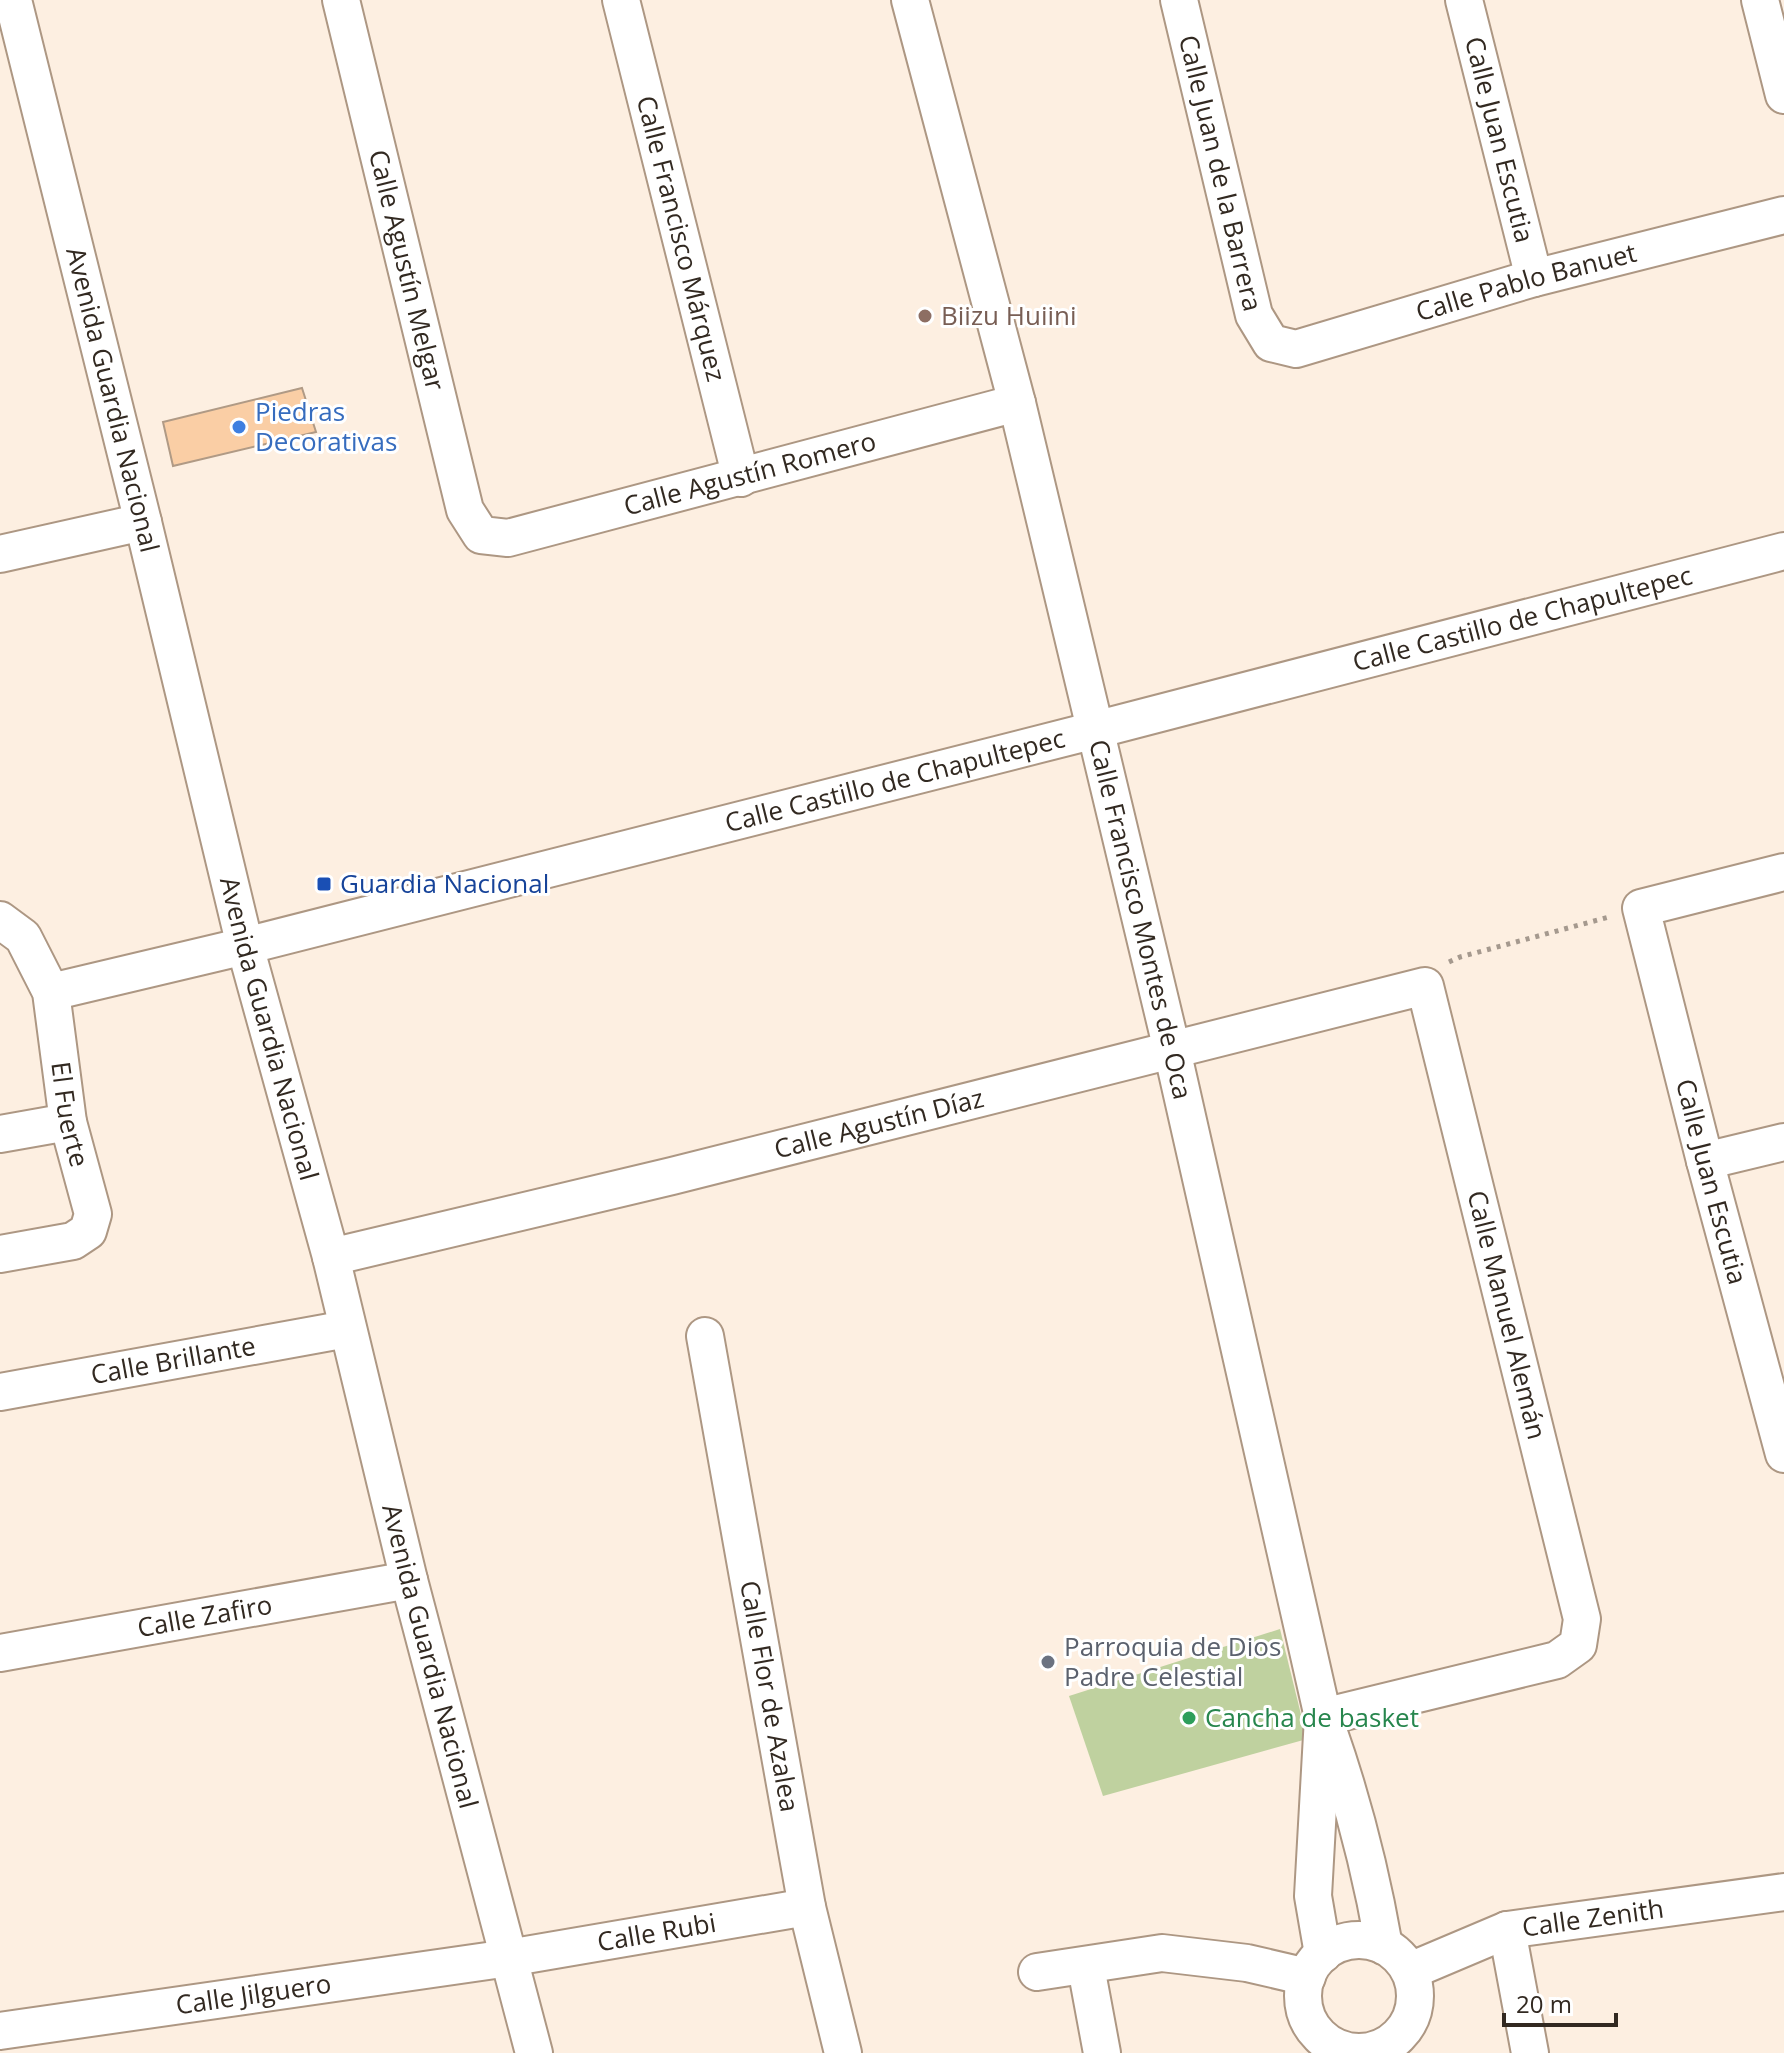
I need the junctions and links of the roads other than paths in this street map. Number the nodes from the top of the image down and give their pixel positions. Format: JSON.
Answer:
{"nodes":[{"id":1,"x":13,"y":0,"type":"edge"},
{"id":2,"x":341,"y":0,"type":"edge"},
{"id":3,"x":621,"y":0,"type":"edge"},
{"id":4,"x":910,"y":0,"type":"edge"},
{"id":5,"x":1179,"y":0,"type":"edge"},
{"id":6,"x":1464,"y":0,"type":"edge"},
{"id":7,"x":1760,"y":0,"type":"edge"},
{"id":8,"x":1784,"y":95,"type":"edge"},
{"id":9,"x":1784,"y":215,"type":"edge"},
{"id":10,"x":1534,"y":278,"type":"junction"},
{"id":11,"x":1271,"y":343,"type":"joint"},
{"id":12,"x":1017,"y":403,"type":"junction"},
{"id":13,"x":741,"y":478,"type":"junction"},
{"id":14,"x":143,"y":522,"type":"junction"},
{"id":15,"x":481,"y":535,"type":"joint"},
{"id":16,"x":1784,"y":551,"type":"edge"},
{"id":17,"x":0,"y":554,"type":"edge"},
{"id":18,"x":1095,"y":730,"type":"junction"},
{"id":19,"x":1784,"y":872,"type":"edge"},
{"id":20,"x":1,"y":920,"type":"edge"},
{"id":21,"x":245,"y":946,"type":"junction"},
{"id":22,"x":1425,"y":986,"type":"joint"},
{"id":23,"x":51,"y":992,"type":"junction"},
{"id":24,"x":1172,"y":1050,"type":"junction"},
{"id":25,"x":68,"y":1122,"type":"junction"},
{"id":26,"x":0,"y":1134,"type":"edge"},
{"id":27,"x":1784,"y":1142,"type":"edge"},
{"id":28,"x":1705,"y":1161,"type":"junction"},
{"id":29,"x":0,"y":1254,"type":"edge"},
{"id":30,"x":331,"y":1257,"type":"junction"},
{"id":31,"x":347,"y":1329,"type":"junction"},
{"id":32,"x":705,"y":1336,"type":"dead end"},
{"id":33,"x":0,"y":1392,"type":"edge"},
{"id":34,"x":1784,"y":1454,"type":"edge"},
{"id":35,"x":409,"y":1580,"type":"junction"},
{"id":36,"x":0,"y":1653,"type":"edge"},
{"id":37,"x":1323,"y":1717,"type":"junction"},
{"id":38,"x":1784,"y":1892,"type":"edge"},
{"id":39,"x":807,"y":1907,"type":"junction"},
{"id":40,"x":1507,"y":1930,"type":"junction"},
{"id":41,"x":1384,"y":1946,"type":"junction"},
{"id":42,"x":508,"y":1958,"type":"junction"},
{"id":43,"x":1315,"y":1965,"type":"junction"},
{"id":44,"x":1086,"y":1967,"type":"junction"},
{"id":45,"x":1410,"y":1971,"type":"junction"},
{"id":46,"x":1037,"y":1972,"type":"dead end"},
{"id":47,"x":0,"y":2031,"type":"edge"},
{"id":48,"x":1330,"y":2049,"type":"edge"},
{"id":49,"x":534,"y":2053,"type":"edge"},
{"id":50,"x":843,"y":2053,"type":"edge"},
{"id":51,"x":1102,"y":2053,"type":"edge"},
{"id":52,"x":1530,"y":2053,"type":"edge"}],
"edges":[{"from":1,"to":14,"type":"street","name":"Avenida Guardia Nacional"},
{"from":2,"to":15,"type":"street","name":"Calle Agustín Melgar"},
{"from":3,"to":13,"type":"street","name":"Calle Francisco Márquez"},
{"from":4,"to":12,"type":"street","name":"Calle Francisco Montes de Oca"},
{"from":5,"to":11,"type":"street","name":"Calle Juan de la Barrera"},
{"from":6,"to":10,"type":"street","name":"Calle Juan Escutia"},
{"from":7,"to":8,"type":"street"},
{"from":9,"to":10,"type":"street","name":"Calle Pablo Banuet"},
{"from":10,"to":11,"type":"street","name":"Calle Pablo Banuet"},
{"from":12,"to":13,"type":"street","name":"Calle Agustín Romero"},
{"from":12,"to":18,"type":"street","name":"Calle Francisco Montes de Oca"},
{"from":13,"to":15,"type":"street","name":"Calle Agustín Romero"},
{"from":14,"to":17,"type":"street"},
{"from":14,"to":21,"type":"street","name":"Avenida Guardia Nacional"},
{"from":16,"to":18,"type":"street","name":"Calle Castillo de Chapultepec"},
{"from":18,"to":21,"type":"street","name":"Calle Castillo de Chapultepec"},
{"from":18,"to":24,"type":"street","name":"Calle Francisco Montes de Oca"},
{"from":19,"to":28,"type":"street","name":"Calle Juan Escutia"},
{"from":20,"to":23,"type":"street","name":"El Fuerte"},
{"from":21,"to":23,"type":"street","name":"Calle Castillo de Chapultepec"},
{"from":21,"to":30,"type":"street","name":"Avenida Guardia Nacional"},
{"from":22,"to":24,"type":"street","name":"Calle Agustín Díaz"},
{"from":22,"to":37,"type":"street","name":"Calle Manuel Alemán"},
{"from":23,"to":25,"type":"street","name":"El Fuerte"},
{"from":24,"to":30,"type":"street","name":"Calle Agustín Díaz"},
{"from":24,"to":37,"type":"street","name":"Calle Francisco Montes de Oca"},
{"from":25,"to":26,"type":"street"},
{"from":25,"to":29,"type":"street","name":"El Fuerte"},
{"from":27,"to":28,"type":"street"},
{"from":28,"to":34,"type":"street","name":"Calle Juan Escutia"},
{"from":30,"to":31,"type":"street","name":"Avenida Guardia Nacional"},
{"from":31,"to":33,"type":"street","name":"Calle Brillante"},
{"from":31,"to":35,"type":"street","name":"Avenida Guardia Nacional"},
{"from":32,"to":39,"type":"street","name":"Calle Flor de Azalea"},
{"from":35,"to":36,"type":"street","name":"Calle Zafiro"},
{"from":35,"to":42,"type":"street","name":"Avenida Guardia Nacional"},
{"from":37,"to":41,"type":"street"},
{"from":37,"to":43,"type":"street","name":"Calle Francisco Montes de Oca"},
{"from":38,"to":40,"type":"street","name":"Calle Zenith"},
{"from":39,"to":42,"type":"street","name":"Calle Rubi"},
{"from":39,"to":50,"type":"street","name":"Calle Flor de Azalea"},
{"from":40,"to":45,"type":"street","name":"Calle Zenith"},
{"from":40,"to":52,"type":"street"},
{"from":41,"to":43,"type":"street"},
{"from":41,"to":45,"type":"street"},
{"from":42,"to":47,"type":"street","name":"Calle Jilguero"},
{"from":42,"to":49,"type":"street","name":"Avenida Guardia Nacional"},
{"from":43,"to":44,"type":"street"},
{"from":43,"to":48,"type":"street"},
{"from":44,"to":46,"type":"street"},
{"from":44,"to":51,"type":"street"},
{"from":45,"to":48,"type":"street"}]}
